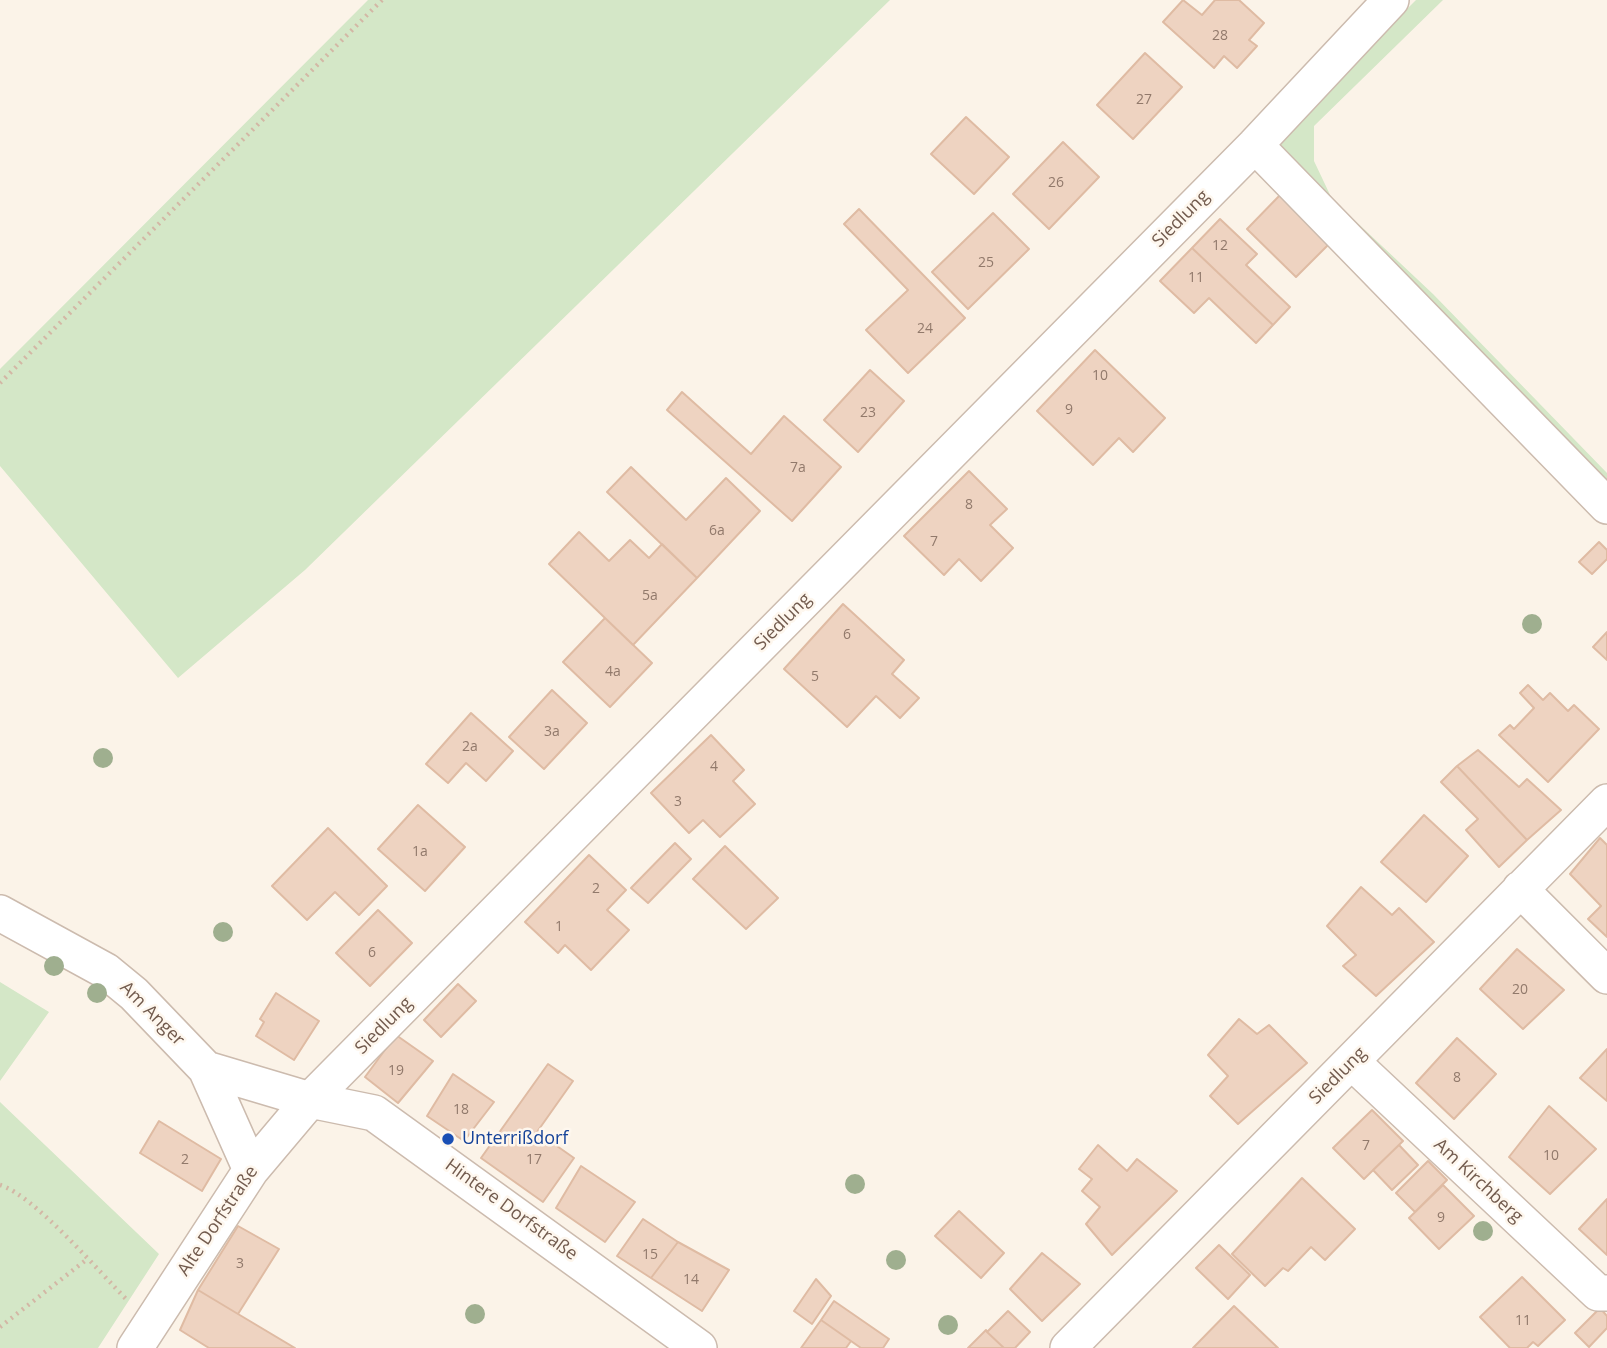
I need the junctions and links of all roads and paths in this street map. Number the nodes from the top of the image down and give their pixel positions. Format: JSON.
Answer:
{"nodes":[{"id":1,"x":382,"y":0,"type":"edge"},
{"id":2,"x":1391,"y":0,"type":"edge"},
{"id":3,"x":1255,"y":145,"type":"junction"},
{"id":4,"x":0,"y":383,"type":"edge"},
{"id":5,"x":1607,"y":506,"type":"edge"},
{"id":6,"x":1607,"y":802,"type":"edge"},
{"id":7,"x":1520,"y":889,"type":"junction"},
{"id":8,"x":0,"y":913,"type":"edge"},
{"id":9,"x":1607,"y":976,"type":"edge"},
{"id":10,"x":1352,"y":1062,"type":"junction"},
{"id":11,"x":206,"y":1069,"type":"junction"},
{"id":12,"x":310,"y":1100,"type":"junction"},
{"id":13,"x":251,"y":1170,"type":"junction"},
{"id":14,"x":0,"y":1185,"type":"edge"},
{"id":15,"x":86,"y":1260,"type":"junction"},
{"id":16,"x":1607,"y":1293,"type":"edge"},
{"id":17,"x":0,"y":1327,"type":"edge"},
{"id":18,"x":143,"y":1336,"type":"edge"},
{"id":19,"x":699,"y":1348,"type":"edge"},
{"id":20,"x":1068,"y":1348,"type":"edge"}],
"edges":[{"from":1,"to":4,"type":"path"},
{"from":2,"to":3,"type":"street","name":"Siedlung"},
{"from":3,"to":5,"type":"street"},
{"from":3,"to":12,"type":"street","name":"Siedlung"},
{"from":6,"to":7,"type":"street","name":"Siedlung"},
{"from":7,"to":9,"type":"street"},
{"from":7,"to":10,"type":"street","name":"Siedlung"},
{"from":8,"to":11,"type":"street","name":"Am Anger"},
{"from":10,"to":16,"type":"street","name":"Am Kirchberg"},
{"from":10,"to":20,"type":"street","name":"Siedlung"},
{"from":11,"to":12,"type":"street","name":"Am Anger"},
{"from":11,"to":13,"type":"street"},
{"from":12,"to":13,"type":"street","name":"Alte Dorfstraße"},
{"from":12,"to":19,"type":"street","name":"Hintere Dorfstraße"},
{"from":13,"to":18,"type":"street","name":"Alte Dorfstraße"},
{"from":14,"to":15,"type":"path"},
{"from":15,"to":17,"type":"path"},
{"from":15,"to":18,"type":"path"}]}
